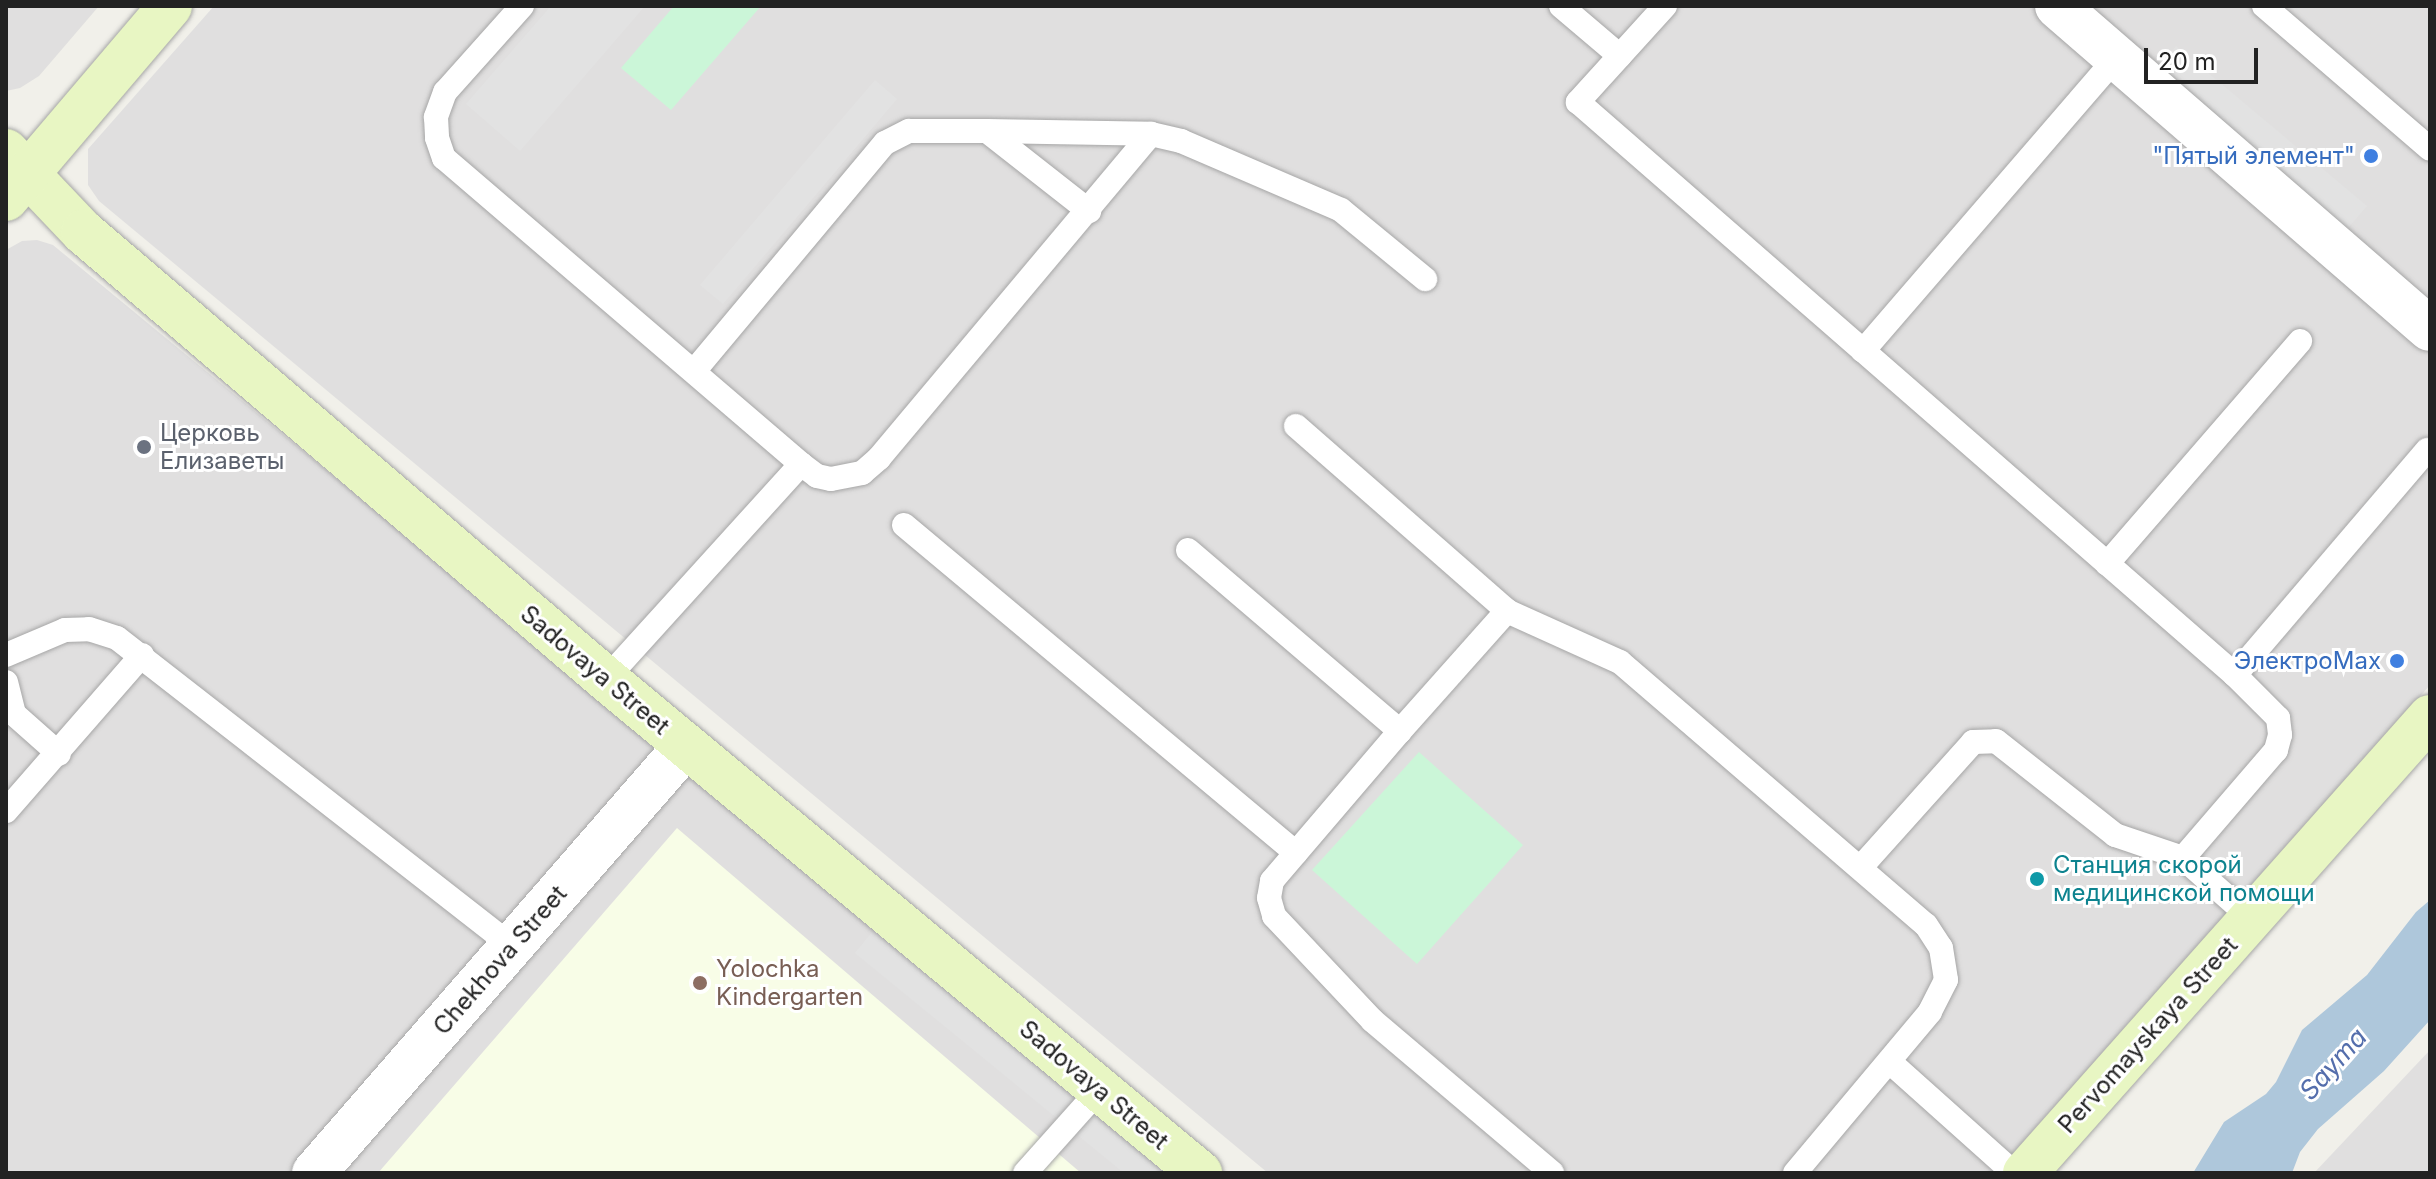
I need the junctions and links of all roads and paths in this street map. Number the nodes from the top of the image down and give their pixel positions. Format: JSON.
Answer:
{"nodes":[{"id":1,"x":170,"y":6,"type":"edge"},
{"id":2,"x":522,"y":6,"type":"edge"},
{"id":3,"x":1561,"y":6,"type":"edge"},
{"id":4,"x":1665,"y":6,"type":"edge"},
{"id":5,"x":2264,"y":6,"type":"edge"},
{"id":6,"x":2072,"y":11,"type":"edge"},
{"id":7,"x":1620,"y":56,"type":"junction"},
{"id":8,"x":2116,"y":58,"type":"junction"},
{"id":9,"x":987,"y":131,"type":"junction"},
{"id":10,"x":1151,"y":134,"type":"junction"},
{"id":11,"x":2430,"y":149,"type":"edge"},
{"id":12,"x":13,"y":174,"type":"edge"},
{"id":13,"x":1089,"y":211,"type":"junction"},
{"id":14,"x":1425,"y":279,"type":"dead end"},
{"id":15,"x":2430,"y":329,"type":"edge"},
{"id":16,"x":2300,"y":341,"type":"dead end"},
{"id":17,"x":1863,"y":351,"type":"junction"},
{"id":18,"x":695,"y":370,"type":"junction"},
{"id":19,"x":1296,"y":426,"type":"dead end"},
{"id":20,"x":2427,"y":450,"type":"dead end"},
{"id":21,"x":801,"y":464,"type":"junction"},
{"id":22,"x":904,"y":525,"type":"dead end"},
{"id":23,"x":1188,"y":550,"type":"dead end"},
{"id":24,"x":2107,"y":564,"type":"junction"},
{"id":25,"x":1507,"y":611,"type":"junction"},
{"id":26,"x":6,"y":655,"type":"edge"},
{"id":27,"x":142,"y":655,"type":"junction"},
{"id":28,"x":2235,"y":675,"type":"junction"},
{"id":29,"x":606,"y":679,"type":"junction"},
{"id":30,"x":6,"y":682,"type":"edge"},
{"id":31,"x":2430,"y":717,"type":"edge"},
{"id":32,"x":1400,"y":731,"type":"junction"},
{"id":33,"x":685,"y":747,"type":"junction"},
{"id":34,"x":59,"y":754,"type":"junction"},
{"id":35,"x":6,"y":811,"type":"edge"},
{"id":36,"x":1296,"y":853,"type":"junction"},
{"id":37,"x":2183,"y":858,"type":"junction"},
{"id":38,"x":1861,"y":867,"type":"junction"},
{"id":39,"x":2251,"y":918,"type":"junction"},
{"id":40,"x":512,"y":946,"type":"junction"},
{"id":41,"x":1891,"y":1063,"type":"junction"},
{"id":42,"x":1100,"y":1089,"type":"junction"},
{"id":43,"x":314,"y":1173,"type":"edge"},
{"id":44,"x":1025,"y":1173,"type":"edge"},
{"id":45,"x":1200,"y":1173,"type":"edge"},
{"id":46,"x":1552,"y":1173,"type":"edge"},
{"id":47,"x":1795,"y":1173,"type":"edge"},
{"id":48,"x":2014,"y":1173,"type":"edge"},
{"id":49,"x":2025,"y":1173,"type":"edge"}],
"edges":[{"from":1,"to":12,"type":"street"},
{"from":2,"to":18,"type":"lane"},
{"from":3,"to":7,"type":"lane"},
{"from":4,"to":7,"type":"lane"},
{"from":5,"to":11,"type":"lane"},
{"from":6,"to":8,"type":"street"},
{"from":7,"to":17,"type":"lane"},
{"from":8,"to":15,"type":"street"},
{"from":8,"to":17,"type":"lane"},
{"from":9,"to":10,"type":"lane"},
{"from":9,"to":13,"type":"lane"},
{"from":9,"to":18,"type":"lane"},
{"from":10,"to":13,"type":"lane"},
{"from":10,"to":14,"type":"lane"},
{"from":12,"to":29,"type":"street","name":"Sadovaya Street"},
{"from":13,"to":21,"type":"lane"},
{"from":16,"to":24,"type":"lane"},
{"from":17,"to":24,"type":"lane"},
{"from":18,"to":21,"type":"lane"},
{"from":19,"to":25,"type":"lane"},
{"from":20,"to":28,"type":"lane"},
{"from":21,"to":29,"type":"lane"},
{"from":22,"to":36,"type":"lane"},
{"from":23,"to":32,"type":"lane"},
{"from":24,"to":28,"type":"lane"},
{"from":25,"to":32,"type":"lane"},
{"from":25,"to":38,"type":"lane"},
{"from":26,"to":27,"type":"lane"},
{"from":27,"to":34,"type":"lane"},
{"from":27,"to":40,"type":"lane"},
{"from":28,"to":37,"type":"lane"},
{"from":29,"to":33,"type":"street","name":"Sadovaya Street"},
{"from":30,"to":34,"type":"lane"},
{"from":31,"to":39,"type":"street","name":"Pervomayskaya Street"},
{"from":32,"to":36,"type":"lane"},
{"from":33,"to":40,"type":"street","name":"Chekhova Street"},
{"from":33,"to":42,"type":"street","name":"Sadovaya Street"},
{"from":34,"to":35,"type":"lane"},
{"from":36,"to":46,"type":"lane"},
{"from":37,"to":38,"type":"lane"},
{"from":37,"to":39,"type":"lane"},
{"from":38,"to":41,"type":"lane"},
{"from":39,"to":49,"type":"street","name":"Pervomayskaya Street"},
{"from":40,"to":43,"type":"street","name":"Chekhova Street"},
{"from":41,"to":47,"type":"lane"},
{"from":41,"to":48,"type":"lane"},
{"from":42,"to":44,"type":"lane"},
{"from":42,"to":45,"type":"street","name":"Sadovaya Street"}]}
